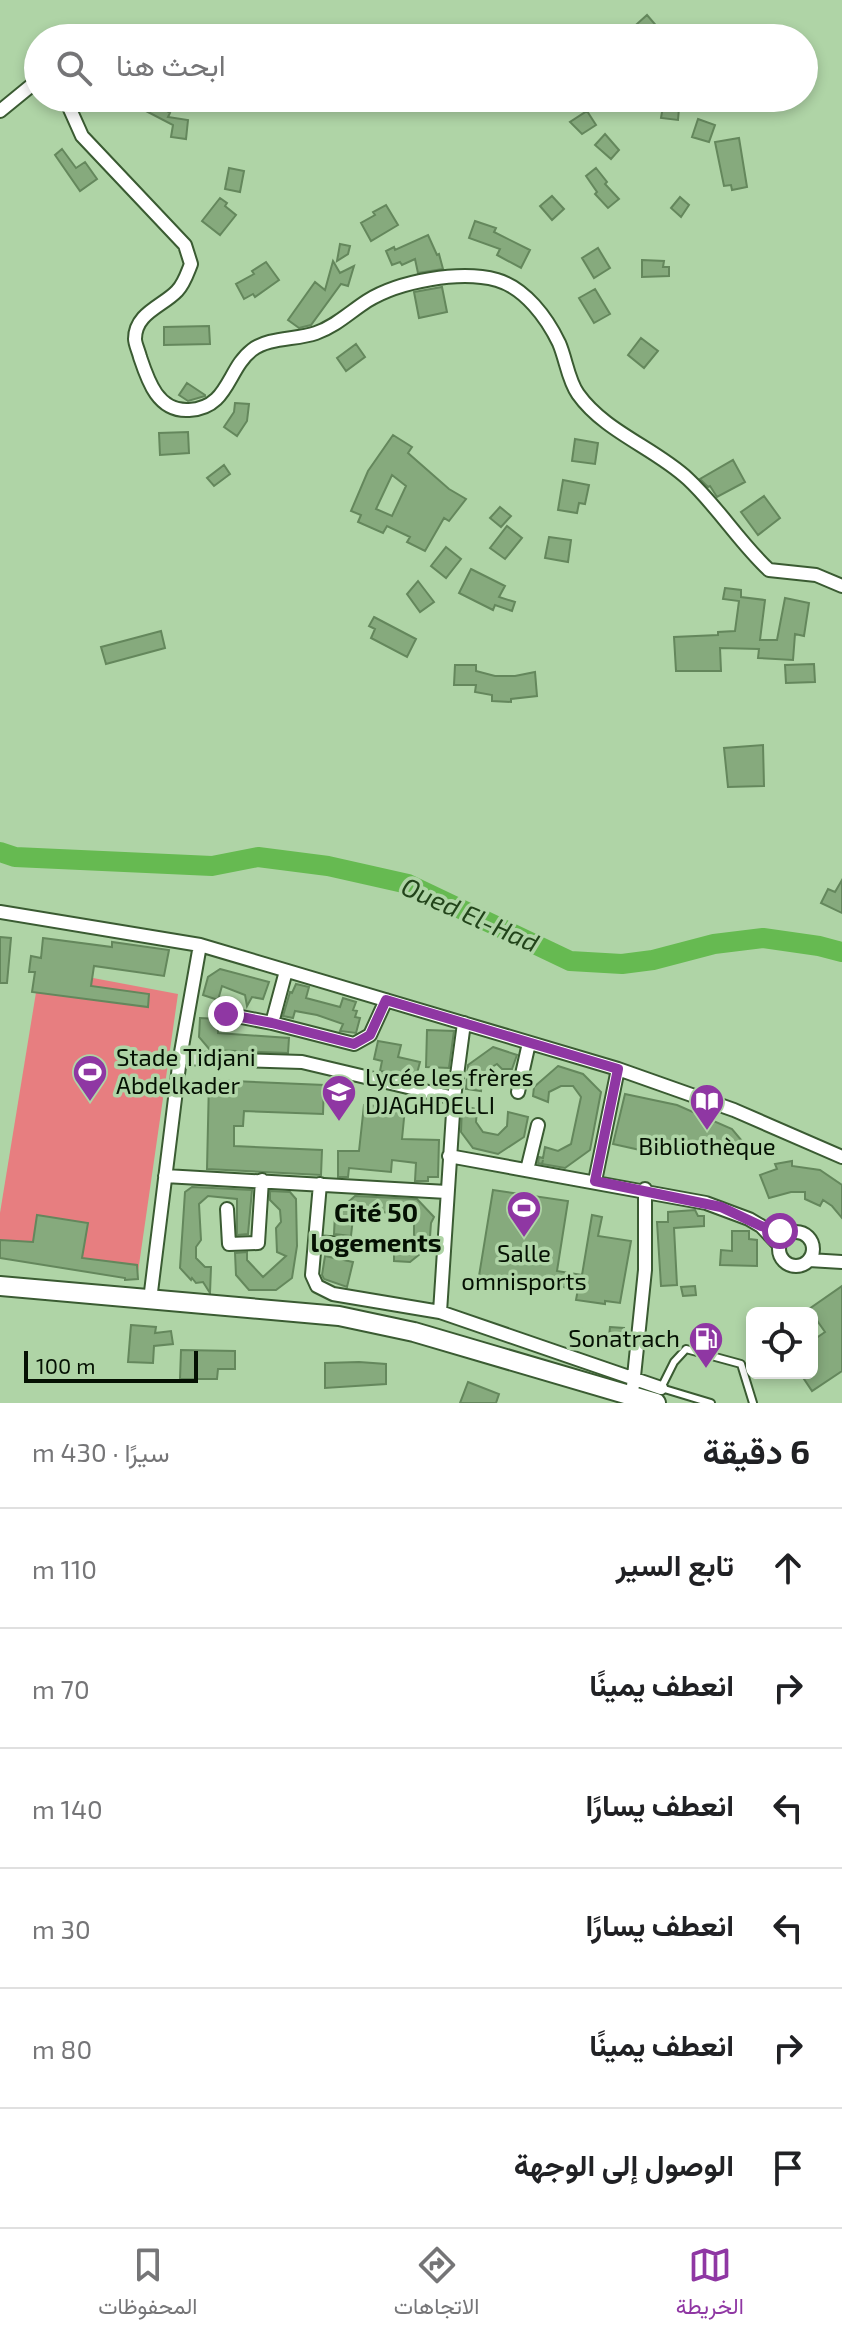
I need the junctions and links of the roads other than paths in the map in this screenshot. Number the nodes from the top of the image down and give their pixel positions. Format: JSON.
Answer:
{"nodes":[{"id":1,"x":24,"y":91,"type":"edge"},
{"id":2,"x":0,"y":111,"type":"edge"},
{"id":3,"x":71,"y":112,"type":"edge"},
{"id":4,"x":842,"y":586,"type":"edge"},
{"id":5,"x":0,"y":912,"type":"edge"},
{"id":6,"x":200,"y":945,"type":"junction"},
{"id":7,"x":286,"y":971,"type":"junction"},
{"id":8,"x":386,"y":1000,"type":"junction"},
{"id":9,"x":226,"y":1014,"type":"dead end"},
{"id":10,"x":272,"y":1023,"type":"junction"},
{"id":11,"x":464,"y":1023,"type":"junction"},
{"id":12,"x":529,"y":1043,"type":"junction"},
{"id":13,"x":180,"y":1058,"type":"junction"},
{"id":14,"x":618,"y":1069,"type":"junction"},
{"id":15,"x":518,"y":1092,"type":"dead end"},
{"id":16,"x":454,"y":1098,"type":"junction"},
{"id":17,"x":538,"y":1125,"type":"dead end"},
{"id":18,"x":449,"y":1156,"type":"junction"},
{"id":19,"x":842,"y":1157,"type":"edge"},
{"id":20,"x":527,"y":1170,"type":"junction"},
{"id":21,"x":165,"y":1176,"type":"junction"},
{"id":22,"x":262,"y":1180,"type":"junction"},
{"id":23,"x":595,"y":1181,"type":"junction"},
{"id":24,"x":320,"y":1184,"type":"junction"},
{"id":25,"x":645,"y":1189,"type":"junction"},
{"id":26,"x":447,"y":1192,"type":"junction"},
{"id":27,"x":227,"y":1209,"type":"dead end"},
{"id":28,"x":761,"y":1226,"type":"junction"},
{"id":29,"x":789,"y":1233,"type":"junction"},
{"id":30,"x":315,"y":1242,"type":"junction"},
{"id":31,"x":779,"y":1245,"type":"junction"},
{"id":32,"x":370,"y":1246,"type":"dead end"},
{"id":33,"x":811,"y":1254,"type":"junction"},
{"id":34,"x":836,"y":1261,"type":"edge"},
{"id":35,"x":6,"y":1289,"type":"edge"},
{"id":36,"x":150,"y":1300,"type":"junction"},
{"id":37,"x":440,"y":1312,"type":"junction"},
{"id":38,"x":632,"y":1387,"type":"junction"},
{"id":39,"x":657,"y":1398,"type":"edge"},
{"id":40,"x":711,"y":1403,"type":"edge"},
{"id":41,"x":753,"y":1403,"type":"edge"}],
"edges":[{"from":1,"to":2,"type":"street"},
{"from":3,"to":4,"type":"street"},
{"from":5,"to":6,"type":"street"},
{"from":6,"to":7,"type":"street"},
{"from":6,"to":13,"type":"street"},
{"from":7,"to":8,"type":"street"},
{"from":7,"to":10,"type":"street"},
{"from":8,"to":10,"type":"street"},
{"from":8,"to":11,"type":"street"},
{"from":9,"to":10,"type":"street"},
{"from":11,"to":12,"type":"street"},
{"from":11,"to":16,"type":"street"},
{"from":12,"to":14,"type":"street"},
{"from":12,"to":15,"type":"street"},
{"from":13,"to":16,"type":"street"},
{"from":13,"to":21,"type":"street"},
{"from":14,"to":19,"type":"street"},
{"from":14,"to":23,"type":"street"},
{"from":16,"to":18,"type":"street"},
{"from":17,"to":20,"type":"street"},
{"from":18,"to":20,"type":"street"},
{"from":18,"to":26,"type":"street"},
{"from":20,"to":23,"type":"street"},
{"from":21,"to":22,"type":"street"},
{"from":21,"to":36,"type":"street"},
{"from":22,"to":24,"type":"street"},
{"from":22,"to":27,"type":"street"},
{"from":23,"to":25,"type":"street"},
{"from":24,"to":26,"type":"street"},
{"from":24,"to":30,"type":"street"},
{"from":25,"to":28,"type":"street"},
{"from":25,"to":38,"type":"street"},
{"from":26,"to":37,"type":"street"},
{"from":28,"to":29,"type":"street"},
{"from":28,"to":31,"type":"street"},
{"from":29,"to":31,"type":"street"},
{"from":29,"to":33,"type":"street"},
{"from":30,"to":32,"type":"street"},
{"from":30,"to":37,"type":"street"},
{"from":31,"to":33,"type":"street"},
{"from":33,"to":34,"type":"street"},
{"from":35,"to":36,"type":"main road"},
{"from":36,"to":38,"type":"main road"},
{"from":37,"to":38,"type":"street"},
{"from":38,"to":39,"type":"main road"},
{"from":39,"to":40,"type":"lane"},
{"from":39,"to":41,"type":"lane"}]}
